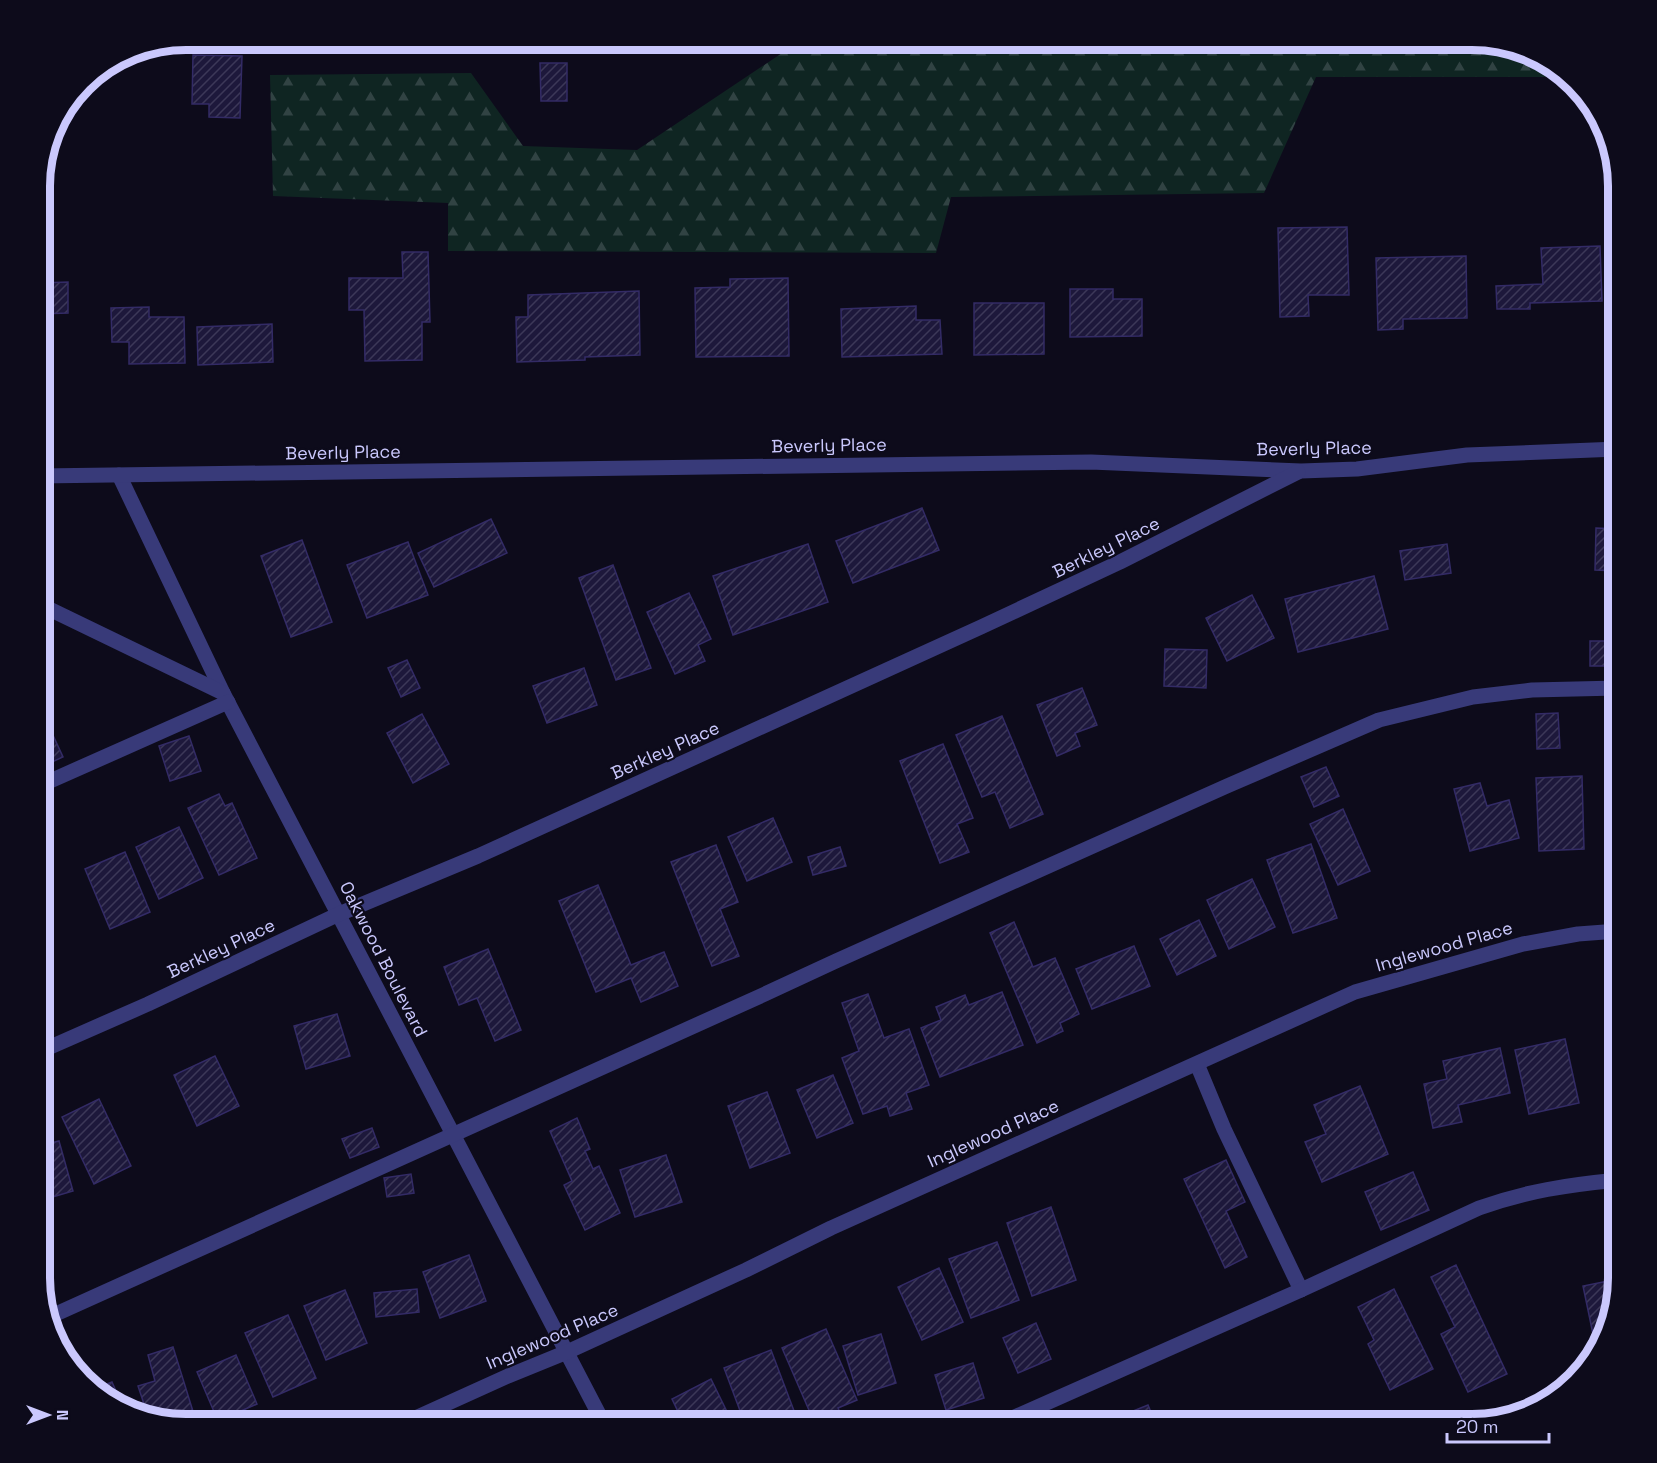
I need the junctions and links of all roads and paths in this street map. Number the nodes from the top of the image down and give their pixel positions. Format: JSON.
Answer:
{"nodes":[{"id":1,"x":1607,"y":449,"type":"edge"},
{"id":2,"x":1301,"y":471,"type":"junction"},
{"id":3,"x":119,"y":475,"type":"junction"},
{"id":4,"x":50,"y":476,"type":"edge"},
{"id":5,"x":50,"y":610,"type":"edge"},
{"id":6,"x":1607,"y":688,"type":"edge"},
{"id":7,"x":225,"y":697,"type":"junction"},
{"id":8,"x":50,"y":781,"type":"edge"},
{"id":9,"x":339,"y":914,"type":"junction"},
{"id":10,"x":1608,"y":932,"type":"edge"},
{"id":11,"x":50,"y":1047,"type":"edge"},
{"id":12,"x":1197,"y":1064,"type":"junction"},
{"id":13,"x":453,"y":1134,"type":"junction"},
{"id":14,"x":1608,"y":1181,"type":"edge"},
{"id":15,"x":1301,"y":1290,"type":"junction"},
{"id":16,"x":55,"y":1314,"type":"edge"},
{"id":17,"x":567,"y":1352,"type":"junction"},
{"id":18,"x":424,"y":1414,"type":"edge"},
{"id":19,"x":599,"y":1414,"type":"edge"},
{"id":20,"x":1022,"y":1414,"type":"edge"}],
"edges":[{"from":1,"to":2,"type":"street","name":"Beverly Place"},
{"from":2,"to":3,"type":"street","name":"Beverly Place"},
{"from":2,"to":9,"type":"street","name":"Berkley Place"},
{"from":3,"to":4,"type":"street","name":"Beverly Place"},
{"from":3,"to":7,"type":"street"},
{"from":5,"to":7,"type":"street"},
{"from":6,"to":13,"type":"street"},
{"from":7,"to":8,"type":"street"},
{"from":7,"to":9,"type":"street","name":"Oakwood Boulevard"},
{"from":9,"to":11,"type":"street","name":"Berkley Place"},
{"from":9,"to":13,"type":"street","name":"Oakwood Boulevard"},
{"from":10,"to":12,"type":"street","name":"Inglewood Place"},
{"from":12,"to":15,"type":"street"},
{"from":12,"to":17,"type":"street","name":"Inglewood Place"},
{"from":13,"to":16,"type":"street"},
{"from":13,"to":17,"type":"street","name":"Oakwood Boulevard"},
{"from":14,"to":15,"type":"street"},
{"from":15,"to":20,"type":"street"},
{"from":17,"to":18,"type":"street","name":"Inglewood Place"},
{"from":17,"to":19,"type":"street","name":"Oakwood Boulevard"}]}
